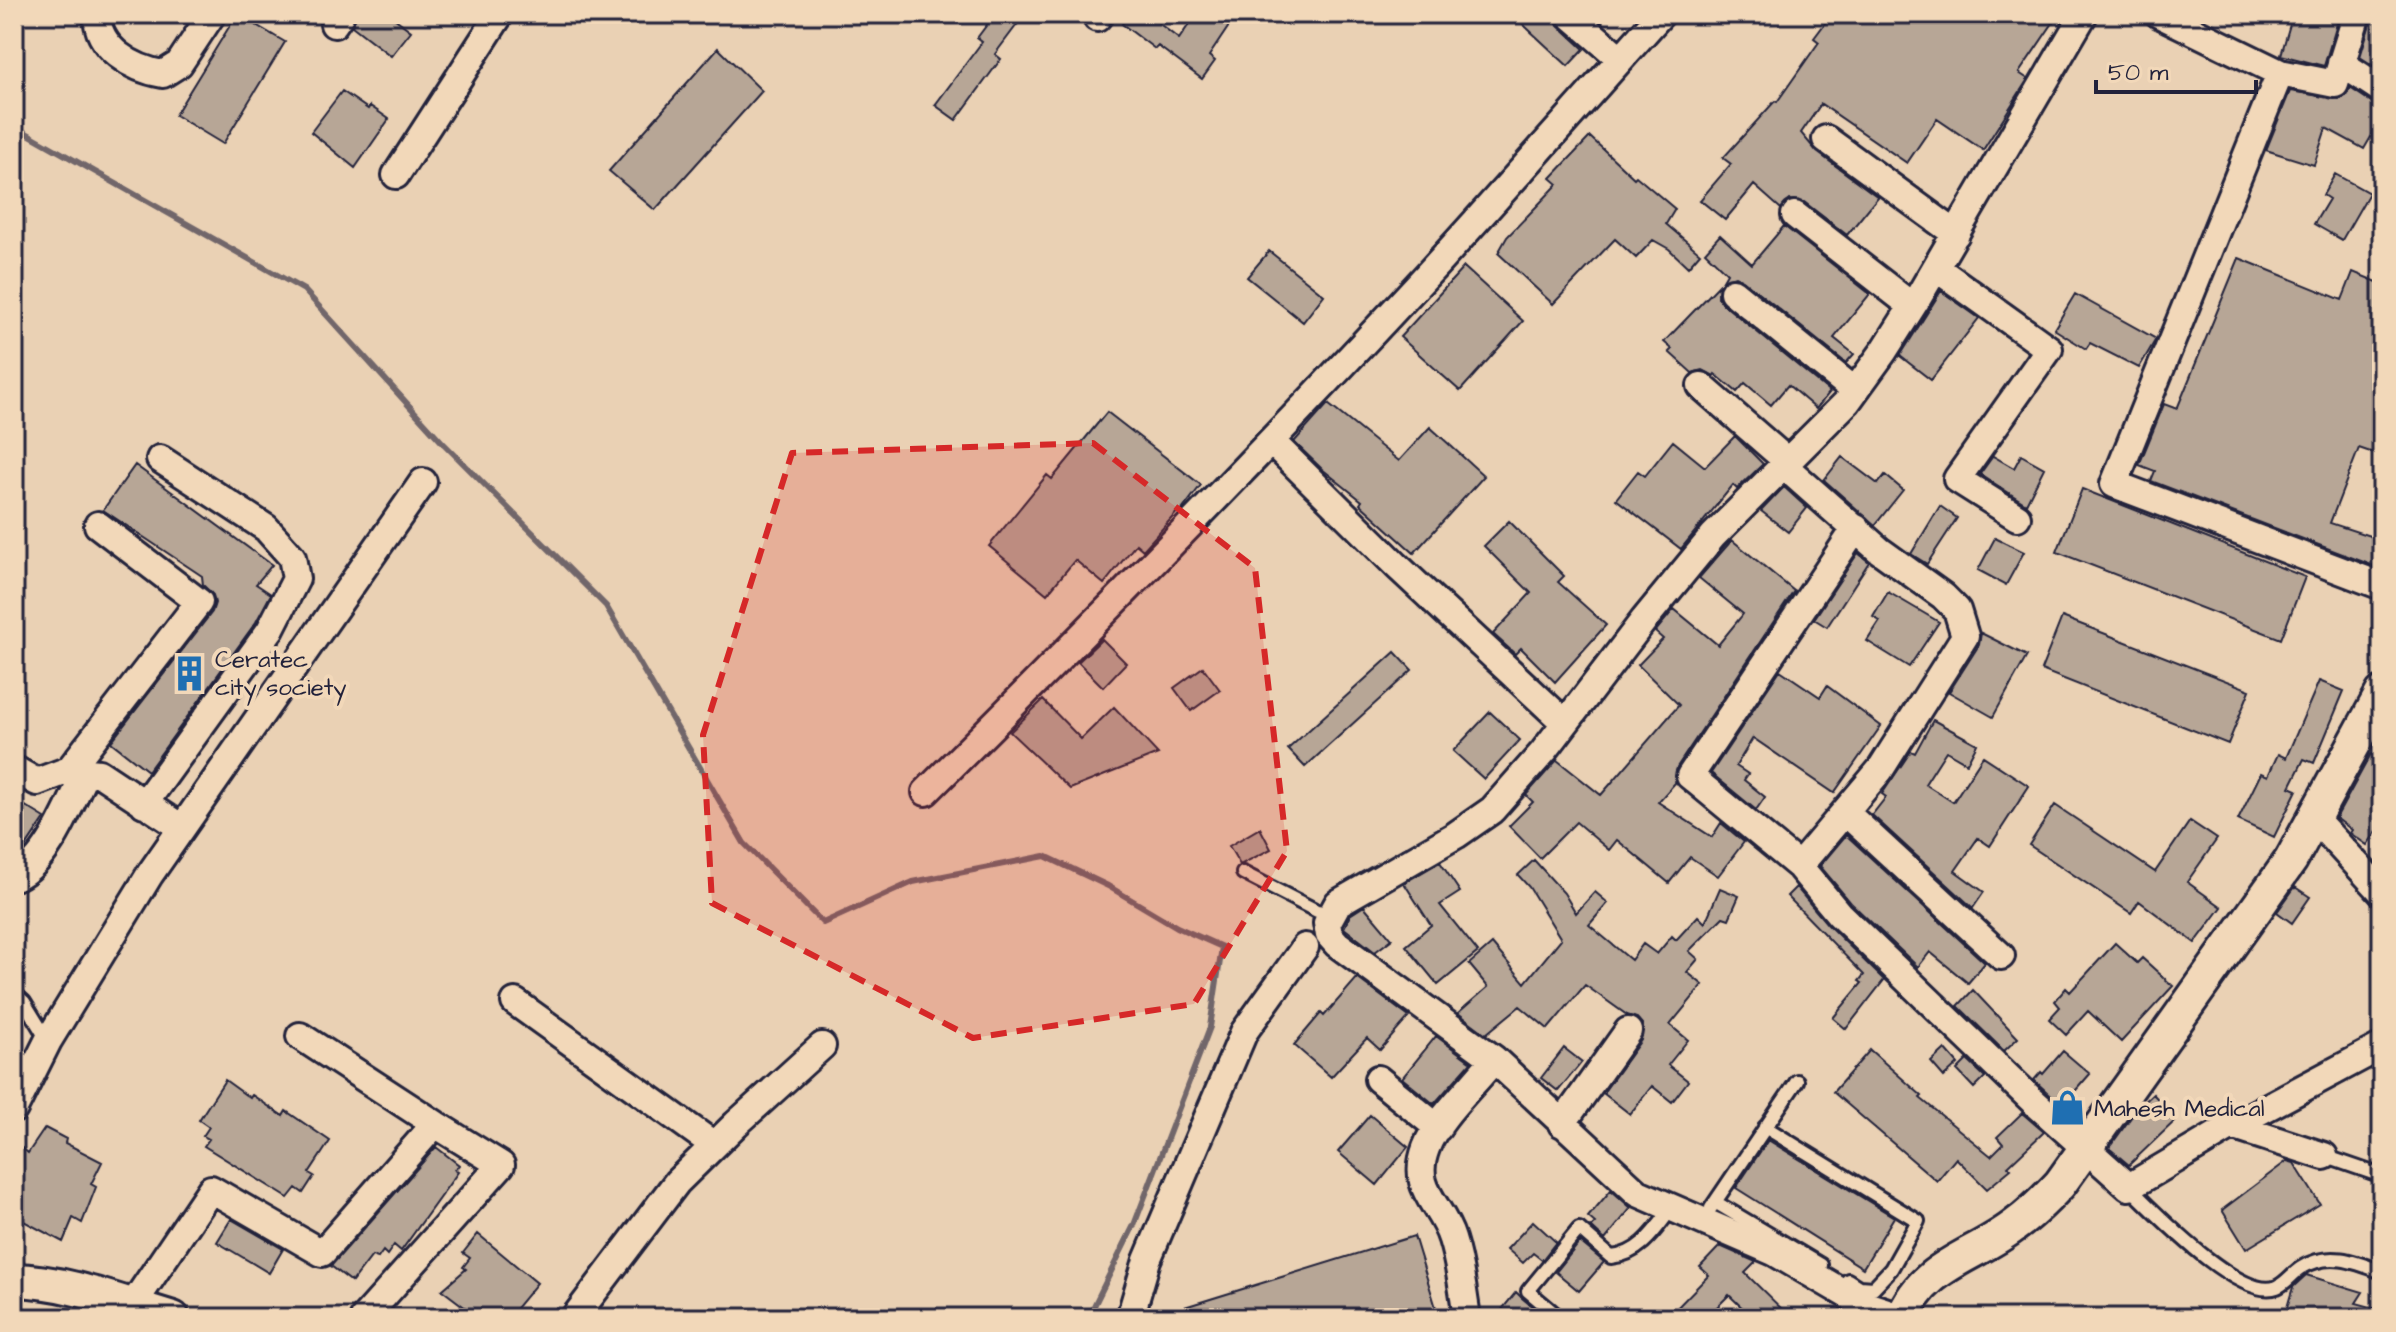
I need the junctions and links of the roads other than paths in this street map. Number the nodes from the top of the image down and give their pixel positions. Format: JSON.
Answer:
{"nodes":[{"id":1,"x":97,"y":14,"type":"edge"},
{"id":2,"x":212,"y":14,"type":"edge"},
{"id":3,"x":500,"y":14,"type":"edge"},
{"id":4,"x":1569,"y":14,"type":"edge"},
{"id":5,"x":1661,"y":14,"type":"edge"},
{"id":6,"x":2084,"y":14,"type":"edge"},
{"id":7,"x":2159,"y":14,"type":"edge"},
{"id":8,"x":2357,"y":14,"type":"edge"},
{"id":9,"x":1621,"y":59,"type":"junction"},
{"id":10,"x":2341,"y":63,"type":"junction"},
{"id":11,"x":2280,"y":73,"type":"junction"},
{"id":12,"x":2382,"y":90,"type":"edge"},
{"id":13,"x":1826,"y":139,"type":"dead end"},
{"id":14,"x":396,"y":175,"type":"dead end"},
{"id":15,"x":1795,"y":215,"type":"dead end"},
{"id":16,"x":1956,"y":234,"type":"junction"},
{"id":17,"x":1936,"y":268,"type":"junction"},
{"id":18,"x":1733,"y":292,"type":"dead end"},
{"id":19,"x":1912,"y":306,"type":"junction"},
{"id":20,"x":1701,"y":386,"type":"dead end"},
{"id":21,"x":1855,"y":391,"type":"junction"},
{"id":22,"x":1271,"y":441,"type":"junction"},
{"id":23,"x":160,"y":459,"type":"dead end"},
{"id":24,"x":1785,"y":463,"type":"junction"},
{"id":25,"x":423,"y":482,"type":"dead end"},
{"id":26,"x":2017,"y":517,"type":"dead end"},
{"id":27,"x":98,"y":525,"type":"dead end"},
{"id":28,"x":1856,"y":528,"type":"junction"},
{"id":29,"x":2382,"y":586,"type":"edge"},
{"id":30,"x":2382,"y":693,"type":"edge"},
{"id":31,"x":1565,"y":723,"type":"junction"},
{"id":32,"x":14,"y":769,"type":"edge"},
{"id":33,"x":78,"y":771,"type":"junction"},
{"id":34,"x":926,"y":792,"type":"dead end"},
{"id":35,"x":144,"y":804,"type":"junction"},
{"id":36,"x":1845,"y":812,"type":"junction"},
{"id":37,"x":2314,"y":818,"type":"junction"},
{"id":38,"x":182,"y":828,"type":"junction"},
{"id":39,"x":1799,"y":866,"type":"junction"},
{"id":40,"x":1243,"y":873,"type":"dead end"},
{"id":41,"x":14,"y":874,"type":"edge"},
{"id":42,"x":2382,"y":892,"type":"edge"},
{"id":43,"x":1330,"y":913,"type":"junction"},
{"id":44,"x":1305,"y":947,"type":"dead end"},
{"id":45,"x":2001,"y":956,"type":"dead end"},
{"id":46,"x":14,"y":993,"type":"edge"},
{"id":47,"x":515,"y":1002,"type":"dead end"},
{"id":48,"x":1628,"y":1031,"type":"dead end"},
{"id":49,"x":300,"y":1036,"type":"dead end"},
{"id":50,"x":48,"y":1041,"type":"junction"},
{"id":51,"x":822,"y":1046,"type":"dead end"},
{"id":52,"x":2382,"y":1046,"type":"edge"},
{"id":53,"x":1494,"y":1059,"type":"junction"},
{"id":54,"x":1378,"y":1079,"type":"dead end"},
{"id":55,"x":1797,"y":1081,"type":"dead end"},
{"id":56,"x":14,"y":1109,"type":"edge"},
{"id":57,"x":435,"y":1124,"type":"junction"},
{"id":58,"x":1562,"y":1124,"type":"junction"},
{"id":59,"x":2232,"y":1126,"type":"junction"},
{"id":60,"x":1765,"y":1127,"type":"junction"},
{"id":61,"x":1438,"y":1128,"type":"junction"},
{"id":62,"x":714,"y":1145,"type":"junction"},
{"id":63,"x":2084,"y":1147,"type":"junction"},
{"id":64,"x":2324,"y":1156,"type":"joint"},
{"id":65,"x":2382,"y":1176,"type":"edge"},
{"id":66,"x":2129,"y":1187,"type":"junction"},
{"id":67,"x":1672,"y":1208,"type":"junction"},
{"id":68,"x":1709,"y":1212,"type":"junction"},
{"id":69,"x":2382,"y":1272,"type":"edge"},
{"id":70,"x":14,"y":1280,"type":"edge"},
{"id":71,"x":128,"y":1312,"type":"edge"},
{"id":72,"x":1901,"y":1317,"type":"edge"},
{"id":73,"x":173,"y":1318,"type":"edge"},
{"id":74,"x":364,"y":1318,"type":"edge"},
{"id":75,"x":574,"y":1318,"type":"edge"},
{"id":76,"x":1130,"y":1318,"type":"edge"},
{"id":77,"x":1467,"y":1318,"type":"edge"},
{"id":78,"x":1560,"y":1318,"type":"edge"}],
"edges":[{"from":1,"to":2,"type":"street"},
{"from":3,"to":14,"type":"street"},
{"from":4,"to":9,"type":"street"},
{"from":5,"to":9,"type":"street"},
{"from":6,"to":16,"type":"street"},
{"from":7,"to":11,"type":"street"},
{"from":8,"to":10,"type":"street"},
{"from":9,"to":22,"type":"street"},
{"from":10,"to":11,"type":"street"},
{"from":10,"to":12,"type":"street"},
{"from":11,"to":29,"type":"street"},
{"from":13,"to":16,"type":"street"},
{"from":15,"to":19,"type":"street"},
{"from":16,"to":17,"type":"street"},
{"from":17,"to":19,"type":"street"},
{"from":17,"to":26,"type":"street"},
{"from":18,"to":21,"type":"street"},
{"from":19,"to":21,"type":"street"},
{"from":20,"to":24,"type":"street"},
{"from":21,"to":24,"type":"street"},
{"from":22,"to":31,"type":"street"},
{"from":22,"to":34,"type":"street"},
{"from":23,"to":35,"type":"street"},
{"from":24,"to":28,"type":"street"},
{"from":24,"to":31,"type":"street"},
{"from":25,"to":38,"type":"street"},
{"from":27,"to":33,"type":"street"},
{"from":28,"to":36,"type":"street"},
{"from":28,"to":39,"type":"street"},
{"from":30,"to":37,"type":"street"},
{"from":31,"to":43,"type":"street"},
{"from":32,"to":33,"type":"street"},
{"from":33,"to":35,"type":"street"},
{"from":33,"to":41,"type":"street"},
{"from":35,"to":38,"type":"street"},
{"from":36,"to":39,"type":"street"},
{"from":36,"to":45,"type":"street"},
{"from":37,"to":42,"type":"street"},
{"from":37,"to":63,"type":"street"},
{"from":38,"to":50,"type":"street"},
{"from":39,"to":63,"type":"street"},
{"from":40,"to":43,"type":"lane"},
{"from":43,"to":53,"type":"street"},
{"from":44,"to":76,"type":"street"},
{"from":46,"to":50,"type":"lane"},
{"from":47,"to":62,"type":"street"},
{"from":48,"to":58,"type":"street"},
{"from":49,"to":57,"type":"street"},
{"from":50,"to":56,"type":"street"},
{"from":51,"to":62,"type":"street"},
{"from":52,"to":59,"type":"street"},
{"from":53,"to":58,"type":"street"},
{"from":53,"to":61,"type":"street"},
{"from":54,"to":61,"type":"street"},
{"from":55,"to":60,"type":"lane"},
{"from":57,"to":71,"type":"street"},
{"from":57,"to":74,"type":"street"},
{"from":58,"to":67,"type":"street"},
{"from":59,"to":64,"type":"street"},
{"from":59,"to":66,"type":"street"},
{"from":60,"to":68,"type":"lane"},
{"from":60,"to":68,"type":"lane"},
{"from":61,"to":77,"type":"street"},
{"from":62,"to":75,"type":"street"},
{"from":63,"to":66,"type":"street"},
{"from":63,"to":72,"type":"street"},
{"from":64,"to":65,"type":"lane"},
{"from":66,"to":69,"type":"lane"},
{"from":67,"to":68,"type":"street"},
{"from":67,"to":78,"type":"lane"},
{"from":68,"to":72,"type":"street"},
{"from":70,"to":71,"type":"street"},
{"from":71,"to":73,"type":"street"}]}
